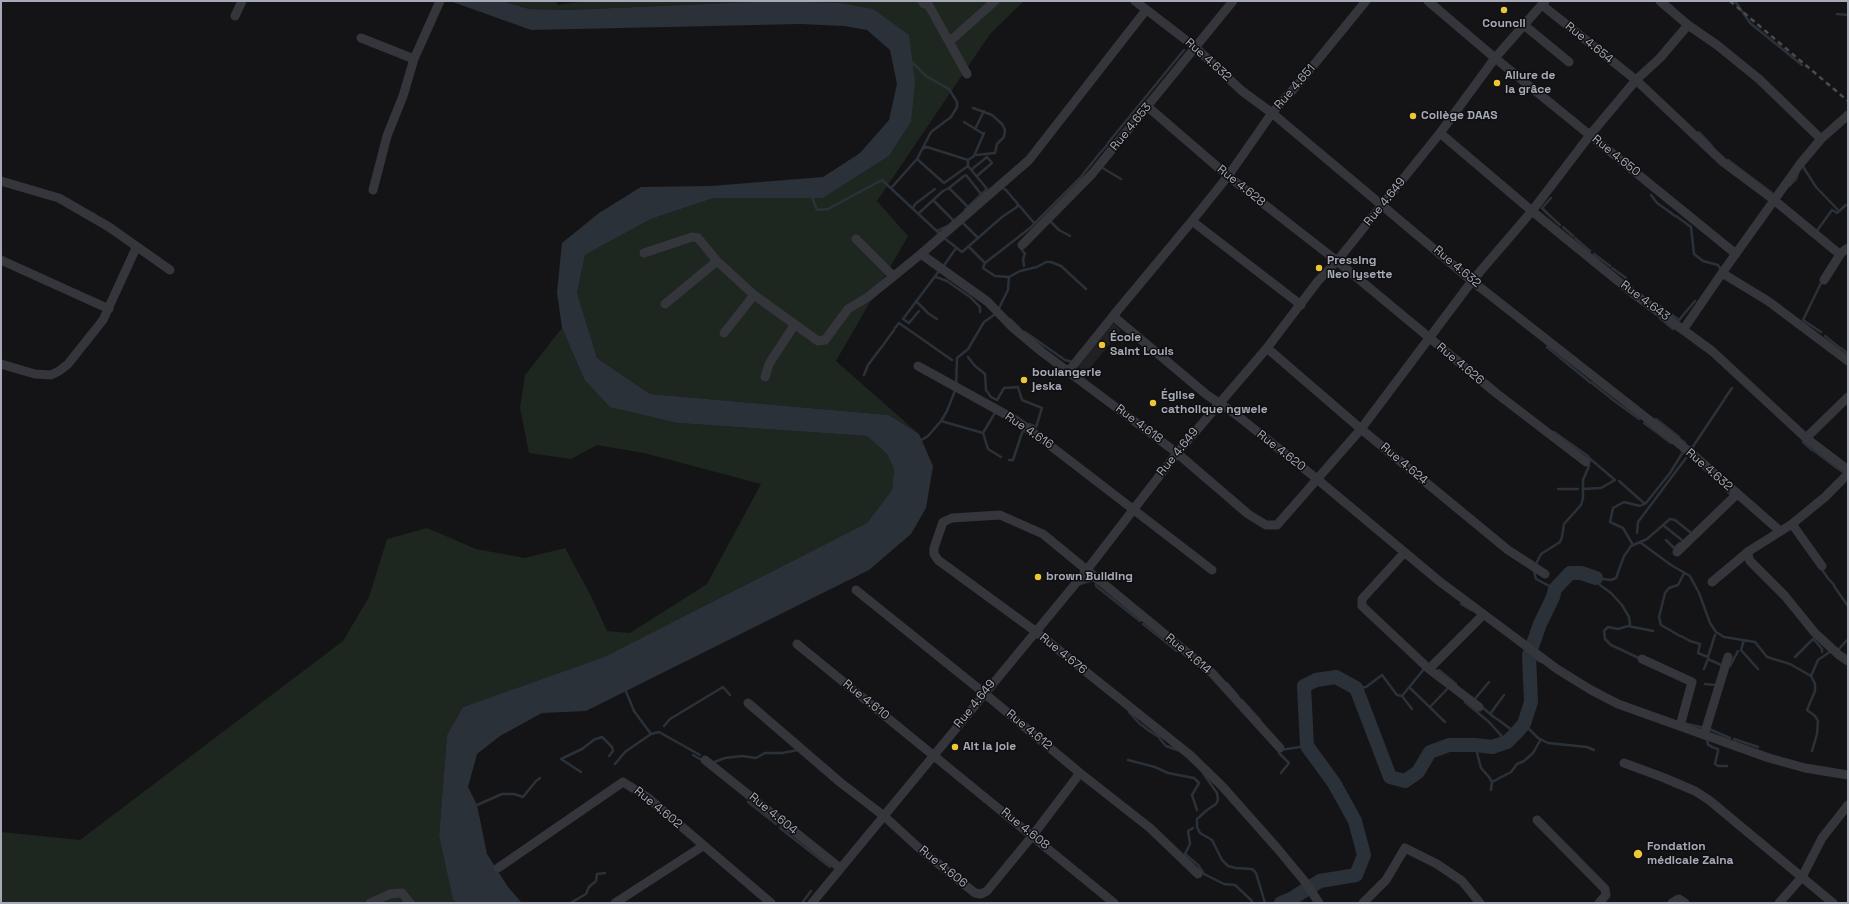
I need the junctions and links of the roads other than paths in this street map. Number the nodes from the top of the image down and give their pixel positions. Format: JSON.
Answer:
{"nodes":[{"id":1,"x":242,"y":1,"type":"edge"},
{"id":2,"x":995,"y":1,"type":"edge"},
{"id":3,"x":1135,"y":1,"type":"edge"},
{"id":4,"x":1233,"y":1,"type":"edge"},
{"id":5,"x":1366,"y":1,"type":"edge"},
{"id":6,"x":1428,"y":1,"type":"edge"},
{"id":7,"x":1660,"y":1,"type":"edge"},
{"id":8,"x":928,"y":2,"type":"edge"},
{"id":9,"x":1544,"y":3,"type":"edge"},
{"id":10,"x":438,"y":4,"type":"edge"},
{"id":11,"x":1146,"y":10,"type":"junction"},
{"id":12,"x":236,"y":16,"type":"dead end"},
{"id":13,"x":1524,"y":25,"type":"junction"},
{"id":14,"x":1688,"y":25,"type":"junction"},
{"id":15,"x":361,"y":38,"type":"dead end"},
{"id":16,"x":949,"y":42,"type":"junction"},
{"id":17,"x":1195,"y":47,"type":"junction"},
{"id":18,"x":1496,"y":58,"type":"junction"},
{"id":19,"x":414,"y":59,"type":"junction"},
{"id":20,"x":1569,"y":62,"type":"dead end"},
{"id":21,"x":967,"y":74,"type":"dead end"},
{"id":22,"x":1636,"y":80,"type":"junction"},
{"id":23,"x":1148,"y":107,"type":"junction"},
{"id":24,"x":1272,"y":113,"type":"junction"},
{"id":25,"x":1848,"y":115,"type":"edge"},
{"id":26,"x":1440,"y":133,"type":"junction"},
{"id":27,"x":1590,"y":135,"type":"junction"},
{"id":28,"x":1821,"y":139,"type":"junction"},
{"id":29,"x":1228,"y":176,"type":"junction"},
{"id":30,"x":1,"y":181,"type":"edge"},
{"id":31,"x":373,"y":190,"type":"dead end"},
{"id":32,"x":1774,"y":200,"type":"junction"},
{"id":33,"x":1383,"y":205,"type":"junction"},
{"id":34,"x":1532,"y":211,"type":"junction"},
{"id":35,"x":1192,"y":221,"type":"junction"},
{"id":36,"x":856,"y":240,"type":"dead end"},
{"id":37,"x":1022,"y":245,"type":"dead end"},
{"id":38,"x":136,"y":248,"type":"junction"},
{"id":39,"x":1844,"y":250,"type":"edge"},
{"id":40,"x":644,"y":253,"type":"dead end"},
{"id":41,"x":920,"y":254,"type":"junction"},
{"id":42,"x":1736,"y":254,"type":"junction"},
{"id":43,"x":1,"y":260,"type":"edge"},
{"id":44,"x":716,"y":261,"type":"junction"},
{"id":45,"x":1337,"y":261,"type":"junction"},
{"id":46,"x":170,"y":270,"type":"dead end"},
{"id":47,"x":1722,"y":273,"type":"junction"},
{"id":48,"x":893,"y":276,"type":"junction"},
{"id":49,"x":1824,"y":280,"type":"dead end"},
{"id":50,"x":1472,"y":281,"type":"junction"},
{"id":51,"x":754,"y":295,"type":"junction"},
{"id":52,"x":665,"y":304,"type":"dead end"},
{"id":53,"x":1301,"y":305,"type":"junction"},
{"id":54,"x":109,"y":309,"type":"junction"},
{"id":55,"x":1113,"y":316,"type":"junction"},
{"id":56,"x":795,"y":324,"type":"junction"},
{"id":57,"x":1683,"y":330,"type":"junction"},
{"id":58,"x":724,"y":333,"type":"dead end"},
{"id":59,"x":1429,"y":338,"type":"junction"},
{"id":60,"x":1267,"y":348,"type":"junction"},
{"id":61,"x":1848,"y":361,"type":"edge"},
{"id":62,"x":1,"y":364,"type":"edge"},
{"id":63,"x":918,"y":366,"type":"dead end"},
{"id":64,"x":1068,"y":372,"type":"junction"},
{"id":65,"x":765,"y":377,"type":"dead end"},
{"id":66,"x":1848,"y":397,"type":"edge"},
{"id":67,"x":1219,"y":403,"type":"junction"},
{"id":68,"x":1361,"y":429,"type":"junction"},
{"id":69,"x":1806,"y":438,"type":"junction"},
{"id":70,"x":1177,"y":453,"type":"junction"},
{"id":71,"x":1586,"y":462,"type":"dead end"},
{"id":72,"x":1848,"y":470,"type":"edge"},
{"id":73,"x":1848,"y":474,"type":"edge"},
{"id":74,"x":1317,"y":479,"type":"junction"},
{"id":75,"x":1738,"y":494,"type":"junction"},
{"id":76,"x":1132,"y":508,"type":"junction"},
{"id":77,"x":1792,"y":524,"type":"junction"},
{"id":78,"x":1780,"y":531,"type":"junction"},
{"id":79,"x":1677,"y":552,"type":"dead end"},
{"id":80,"x":1750,"y":552,"type":"junction"},
{"id":81,"x":1404,"y":553,"type":"junction"},
{"id":82,"x":1822,"y":566,"type":"dead end"},
{"id":83,"x":1212,"y":570,"type":"dead end"},
{"id":84,"x":1086,"y":571,"type":"junction"},
{"id":85,"x":1545,"y":574,"type":"dead end"},
{"id":86,"x":1712,"y":582,"type":"dead end"},
{"id":87,"x":856,"y":590,"type":"dead end"},
{"id":88,"x":1483,"y":615,"type":"junction"},
{"id":89,"x":1035,"y":631,"type":"junction"},
{"id":90,"x":797,"y":644,"type":"dead end"},
{"id":91,"x":1728,"y":657,"type":"dead end"},
{"id":92,"x":1642,"y":659,"type":"dead end"},
{"id":93,"x":1848,"y":661,"type":"edge"},
{"id":94,"x":1429,"y":669,"type":"junction"},
{"id":95,"x":984,"y":693,"type":"junction"},
{"id":96,"x":748,"y":703,"type":"dead end"},
{"id":97,"x":1479,"y":707,"type":"dead end"},
{"id":98,"x":1680,"y":726,"type":"junction"},
{"id":99,"x":1704,"y":735,"type":"junction"},
{"id":100,"x":1280,"y":748,"type":"dead end"},
{"id":101,"x":934,"y":755,"type":"junction"},
{"id":102,"x":705,"y":760,"type":"dead end"},
{"id":103,"x":1624,"y":763,"type":"dead end"},
{"id":104,"x":1080,"y":773,"type":"junction"},
{"id":105,"x":1848,"y":775,"type":"edge"},
{"id":106,"x":1848,"y":805,"type":"edge"},
{"id":107,"x":884,"y":816,"type":"junction"},
{"id":108,"x":1537,"y":820,"type":"dead end"},
{"id":109,"x":1033,"y":835,"type":"junction"},
{"id":110,"x":703,"y":846,"type":"junction"},
{"id":111,"x":498,"y":868,"type":"dead end"},
{"id":112,"x":840,"y":868,"type":"junction"},
{"id":113,"x":1198,"y":874,"type":"dead end"},
{"id":114,"x":1802,"y":877,"type":"junction"},
{"id":115,"x":1317,"y":901,"type":"edge"},
{"id":116,"x":370,"y":903,"type":"edge"},
{"id":117,"x":410,"y":903,"type":"edge"},
{"id":118,"x":615,"y":903,"type":"edge"},
{"id":119,"x":771,"y":903,"type":"edge"},
{"id":120,"x":812,"y":903,"type":"edge"},
{"id":121,"x":1114,"y":903,"type":"edge"},
{"id":122,"x":1363,"y":903,"type":"edge"},
{"id":123,"x":1480,"y":903,"type":"edge"},
{"id":124,"x":1600,"y":903,"type":"edge"},
{"id":125,"x":1672,"y":903,"type":"edge"},
{"id":126,"x":1685,"y":903,"type":"edge"},
{"id":127,"x":1779,"y":903,"type":"edge"},
{"id":128,"x":1832,"y":903,"type":"edge"}],
"edges":[{"from":1,"to":12,"type":"street"},
{"from":2,"to":16,"type":"street"},
{"from":3,"to":11,"type":"street","name":"Rue 4.632"},
{"from":4,"to":17,"type":"street","name":"Rue 4.653"},
{"from":5,"to":24,"type":"street","name":"Rue 4.651"},
{"from":6,"to":18,"type":"street","name":"Rue 4.650"},
{"from":7,"to":14,"type":"street"},
{"from":8,"to":16,"type":"street"},
{"from":9,"to":13,"type":"street","name":"Rue 4.649"},
{"from":9,"to":22,"type":"street","name":"Rue 4.654"},
{"from":10,"to":19,"type":"street"},
{"from":11,"to":17,"type":"street","name":"Rue 4.632"},
{"from":11,"to":41,"type":"street"},
{"from":13,"to":18,"type":"street","name":"Rue 4.649"},
{"from":13,"to":20,"type":"street"},
{"from":14,"to":22,"type":"street","name":"Rue 4.618"},
{"from":14,"to":28,"type":"street"},
{"from":15,"to":19,"type":"street"},
{"from":16,"to":21,"type":"street"},
{"from":17,"to":23,"type":"street","name":"Rue 4.653"},
{"from":17,"to":24,"type":"street","name":"Rue 4.632"},
{"from":18,"to":26,"type":"street","name":"Rue 4.649"},
{"from":18,"to":27,"type":"street","name":"Rue 4.650"},
{"from":19,"to":31,"type":"street"},
{"from":22,"to":27,"type":"street","name":"Rue 4.618"},
{"from":22,"to":32,"type":"street","name":"Rue 4.654"},
{"from":23,"to":29,"type":"street","name":"Rue 4.628"},
{"from":23,"to":37,"type":"street","name":"Rue 4.653"},
{"from":24,"to":29,"type":"street","name":"Rue 4.651"},
{"from":24,"to":33,"type":"street","name":"Rue 4.632"},
{"from":25,"to":28,"type":"street"},
{"from":26,"to":33,"type":"street","name":"Rue 4.649"},
{"from":26,"to":34,"type":"street","name":"Rue 4.643"},
{"from":27,"to":34,"type":"street","name":"Rue 4.618"},
{"from":27,"to":42,"type":"street","name":"Rue 4.650"},
{"from":28,"to":32,"type":"street"},
{"from":29,"to":35,"type":"street","name":"Rue 4.651"},
{"from":29,"to":45,"type":"street","name":"Rue 4.628"},
{"from":30,"to":38,"type":"street"},
{"from":32,"to":39,"type":"street","name":"Rue 4.654"},
{"from":32,"to":42,"type":"street"},
{"from":33,"to":45,"type":"street","name":"Rue 4.649"},
{"from":33,"to":50,"type":"street","name":"Rue 4.632"},
{"from":34,"to":50,"type":"street","name":"Rue 4.618"},
{"from":34,"to":57,"type":"street","name":"Rue 4.643"},
{"from":35,"to":53,"type":"street"},
{"from":35,"to":55,"type":"street"},
{"from":36,"to":48,"type":"street"},
{"from":38,"to":46,"type":"street"},
{"from":38,"to":54,"type":"street"},
{"from":39,"to":49,"type":"street"},
{"from":40,"to":44,"type":"street"},
{"from":41,"to":48,"type":"street"},
{"from":41,"to":64,"type":"street","name":"Rue 4.618"},
{"from":42,"to":47,"type":"street"},
{"from":43,"to":54,"type":"street"},
{"from":44,"to":51,"type":"street"},
{"from":44,"to":52,"type":"street"},
{"from":45,"to":53,"type":"street","name":"Rue 4.649"},
{"from":45,"to":59,"type":"street","name":"Rue 4.626"},
{"from":47,"to":57,"type":"street"},
{"from":47,"to":61,"type":"street"},
{"from":48,"to":56,"type":"street"},
{"from":50,"to":59,"type":"street","name":"Rue 4.618"},
{"from":50,"to":75,"type":"street","name":"Rue 4.632"},
{"from":51,"to":56,"type":"street"},
{"from":51,"to":58,"type":"street"},
{"from":53,"to":60,"type":"street","name":"Rue 4.649"},
{"from":54,"to":62,"type":"street"},
{"from":55,"to":64,"type":"street"},
{"from":55,"to":67,"type":"street","name":"Rue 4.620"},
{"from":56,"to":65,"type":"street"},
{"from":57,"to":69,"type":"street","name":"Rue 4.643"},
{"from":59,"to":68,"type":"street","name":"Rue 4.618"},
{"from":59,"to":71,"type":"street","name":"Rue 4.626"},
{"from":60,"to":67,"type":"street","name":"Rue 4.649"},
{"from":60,"to":68,"type":"street","name":"Rue 4.624"},
{"from":63,"to":76,"type":"street","name":"Rue 4.616"},
{"from":64,"to":70,"type":"street","name":"Rue 4.618"},
{"from":66,"to":69,"type":"street"},
{"from":67,"to":70,"type":"street","name":"Rue 4.649"},
{"from":67,"to":74,"type":"street","name":"Rue 4.620"},
{"from":68,"to":74,"type":"street","name":"Rue 4.618"},
{"from":68,"to":85,"type":"street","name":"Rue 4.624"},
{"from":69,"to":72,"type":"street","name":"Rue 4.643"},
{"from":70,"to":74,"type":"street","name":"Rue 4.618"},
{"from":70,"to":76,"type":"street","name":"Rue 4.649"},
{"from":73,"to":77,"type":"street"},
{"from":74,"to":81,"type":"street","name":"Rue 4.620"},
{"from":75,"to":78,"type":"street","name":"Rue 4.632"},
{"from":75,"to":79,"type":"street"},
{"from":76,"to":83,"type":"street","name":"Rue 4.616"},
{"from":76,"to":84,"type":"street","name":"Rue 4.649"},
{"from":77,"to":78,"type":"street"},
{"from":77,"to":82,"type":"street"},
{"from":78,"to":80,"type":"street"},
{"from":80,"to":86,"type":"street"},
{"from":80,"to":93,"type":"street"},
{"from":81,"to":88,"type":"street","name":"Rue 4.620"},
{"from":81,"to":94,"type":"street"},
{"from":84,"to":89,"type":"street","name":"Rue 4.649"},
{"from":84,"to":89,"type":"street","name":"Rue 4.676"},
{"from":84,"to":100,"type":"street","name":"Rue 4.614"},
{"from":87,"to":95,"type":"street","name":"Rue 4.612"},
{"from":88,"to":94,"type":"street"},
{"from":88,"to":98,"type":"street","name":"Rue 4.620"},
{"from":89,"to":95,"type":"street","name":"Rue 4.649"},
{"from":89,"to":115,"type":"street","name":"Rue 4.676"},
{"from":90,"to":101,"type":"street","name":"Rue 4.610"},
{"from":91,"to":99,"type":"street"},
{"from":92,"to":98,"type":"street"},
{"from":94,"to":97,"type":"street"},
{"from":95,"to":101,"type":"street","name":"Rue 4.649"},
{"from":95,"to":104,"type":"street","name":"Rue 4.612"},
{"from":96,"to":107,"type":"street"},
{"from":98,"to":99,"type":"street","name":"Rue 4.620"},
{"from":99,"to":105,"type":"street","name":"Rue 4.620"},
{"from":101,"to":107,"type":"street","name":"Rue 4.649"},
{"from":101,"to":109,"type":"street","name":"Rue 4.608"},
{"from":102,"to":112,"type":"street","name":"Rue 4.604"},
{"from":103,"to":114,"type":"street"},
{"from":104,"to":109,"type":"street"},
{"from":104,"to":113,"type":"street","name":"Rue 4.612"},
{"from":106,"to":114,"type":"street"},
{"from":107,"to":109,"type":"street","name":"Rue 4.606"},
{"from":107,"to":112,"type":"street","name":"Rue 4.649"},
{"from":108,"to":124,"type":"street"},
{"from":109,"to":121,"type":"street","name":"Rue 4.608"},
{"from":110,"to":111,"type":"street","name":"Rue 4.602"},
{"from":110,"to":118,"type":"street"},
{"from":110,"to":119,"type":"street","name":"Rue 4.602"},
{"from":112,"to":120,"type":"street","name":"Rue 4.649"},
{"from":114,"to":127,"type":"street"},
{"from":114,"to":128,"type":"street"},
{"from":116,"to":117,"type":"street"},
{"from":122,"to":123,"type":"street"},
{"from":125,"to":126,"type":"street"}]}
